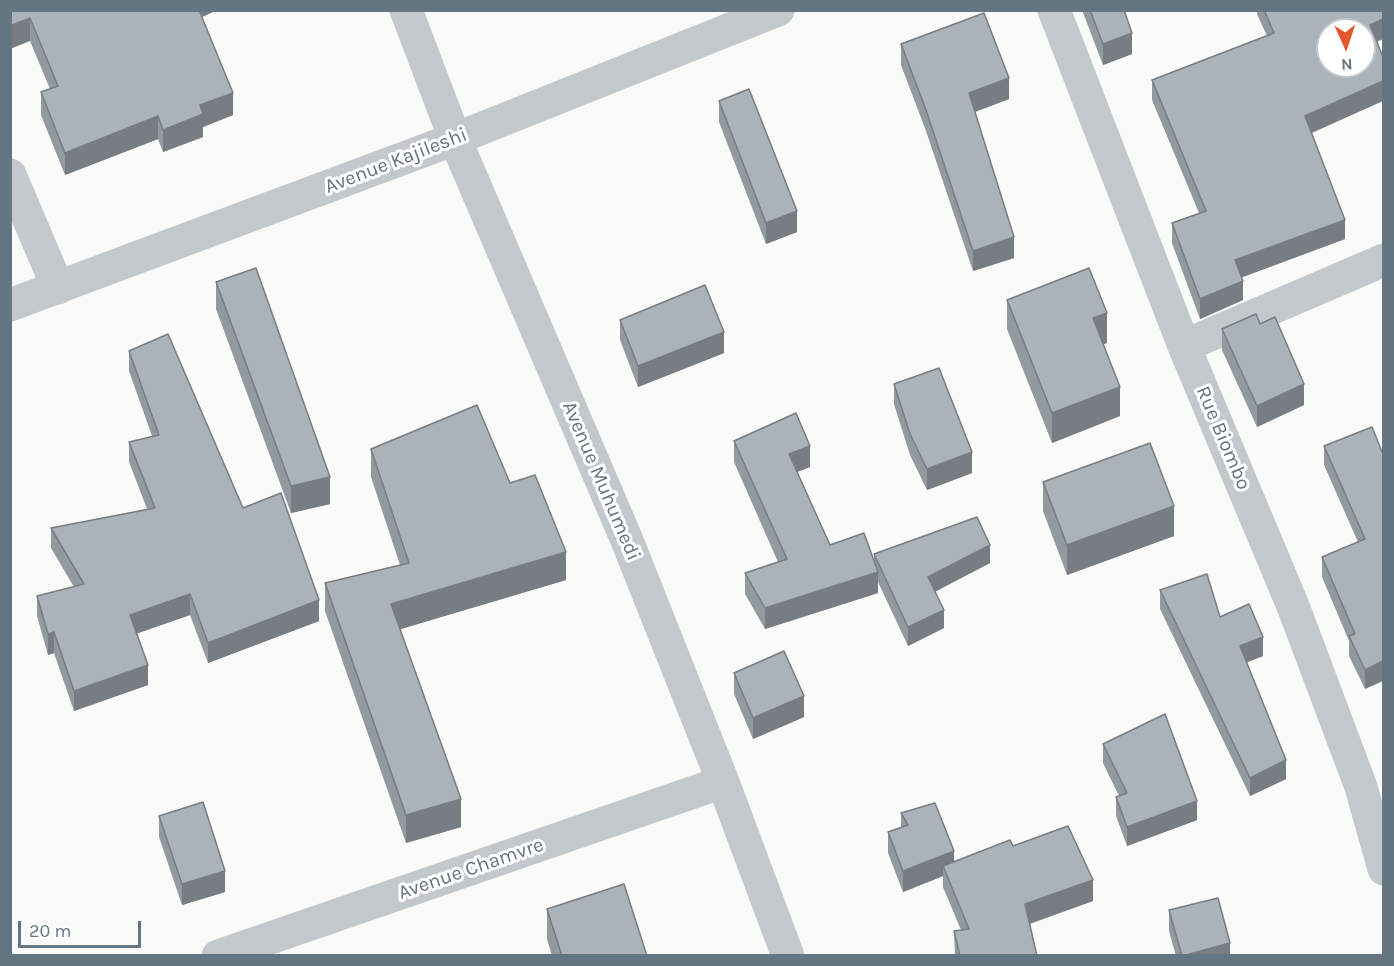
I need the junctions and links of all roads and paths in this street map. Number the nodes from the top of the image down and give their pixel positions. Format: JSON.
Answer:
{"nodes":[{"id":1,"x":406,"y":10,"type":"edge"},
{"id":2,"x":778,"y":10,"type":"edge"},
{"id":3,"x":1054,"y":10,"type":"edge"},
{"id":4,"x":455,"y":139,"type":"junction"},
{"id":5,"x":10,"y":175,"type":"edge"},
{"id":6,"x":1383,"y":260,"type":"edge"},
{"id":7,"x":58,"y":288,"type":"junction"},
{"id":8,"x":10,"y":305,"type":"edge"},
{"id":9,"x":1184,"y":346,"type":"junction"},
{"id":10,"x":723,"y":782,"type":"junction"},
{"id":11,"x":1372,"y":782,"type":"edge"},
{"id":12,"x":1383,"y":869,"type":"edge"},
{"id":13,"x":218,"y":956,"type":"edge"},
{"id":14,"x":788,"y":956,"type":"edge"}],
"edges":[{"from":1,"to":4,"type":"street","name":"Avenue Muhumedi"},
{"from":2,"to":4,"type":"street","name":"Avenue Kajileshi"},
{"from":3,"to":9,"type":"street","name":"Rue Biombo"},
{"from":4,"to":7,"type":"street","name":"Avenue Kajileshi"},
{"from":4,"to":10,"type":"street","name":"Avenue Muhumedi"},
{"from":5,"to":7,"type":"street"},
{"from":6,"to":9,"type":"street"},
{"from":7,"to":8,"type":"street","name":"Avenue Kajileshi"},
{"from":9,"to":11,"type":"street","name":"Rue Biombo"},
{"from":10,"to":13,"type":"street","name":"Avenue Chamvre"},
{"from":10,"to":14,"type":"street","name":"Avenue Muhumedi"},
{"from":11,"to":12,"type":"street","name":"Rue Biombo"}]}
